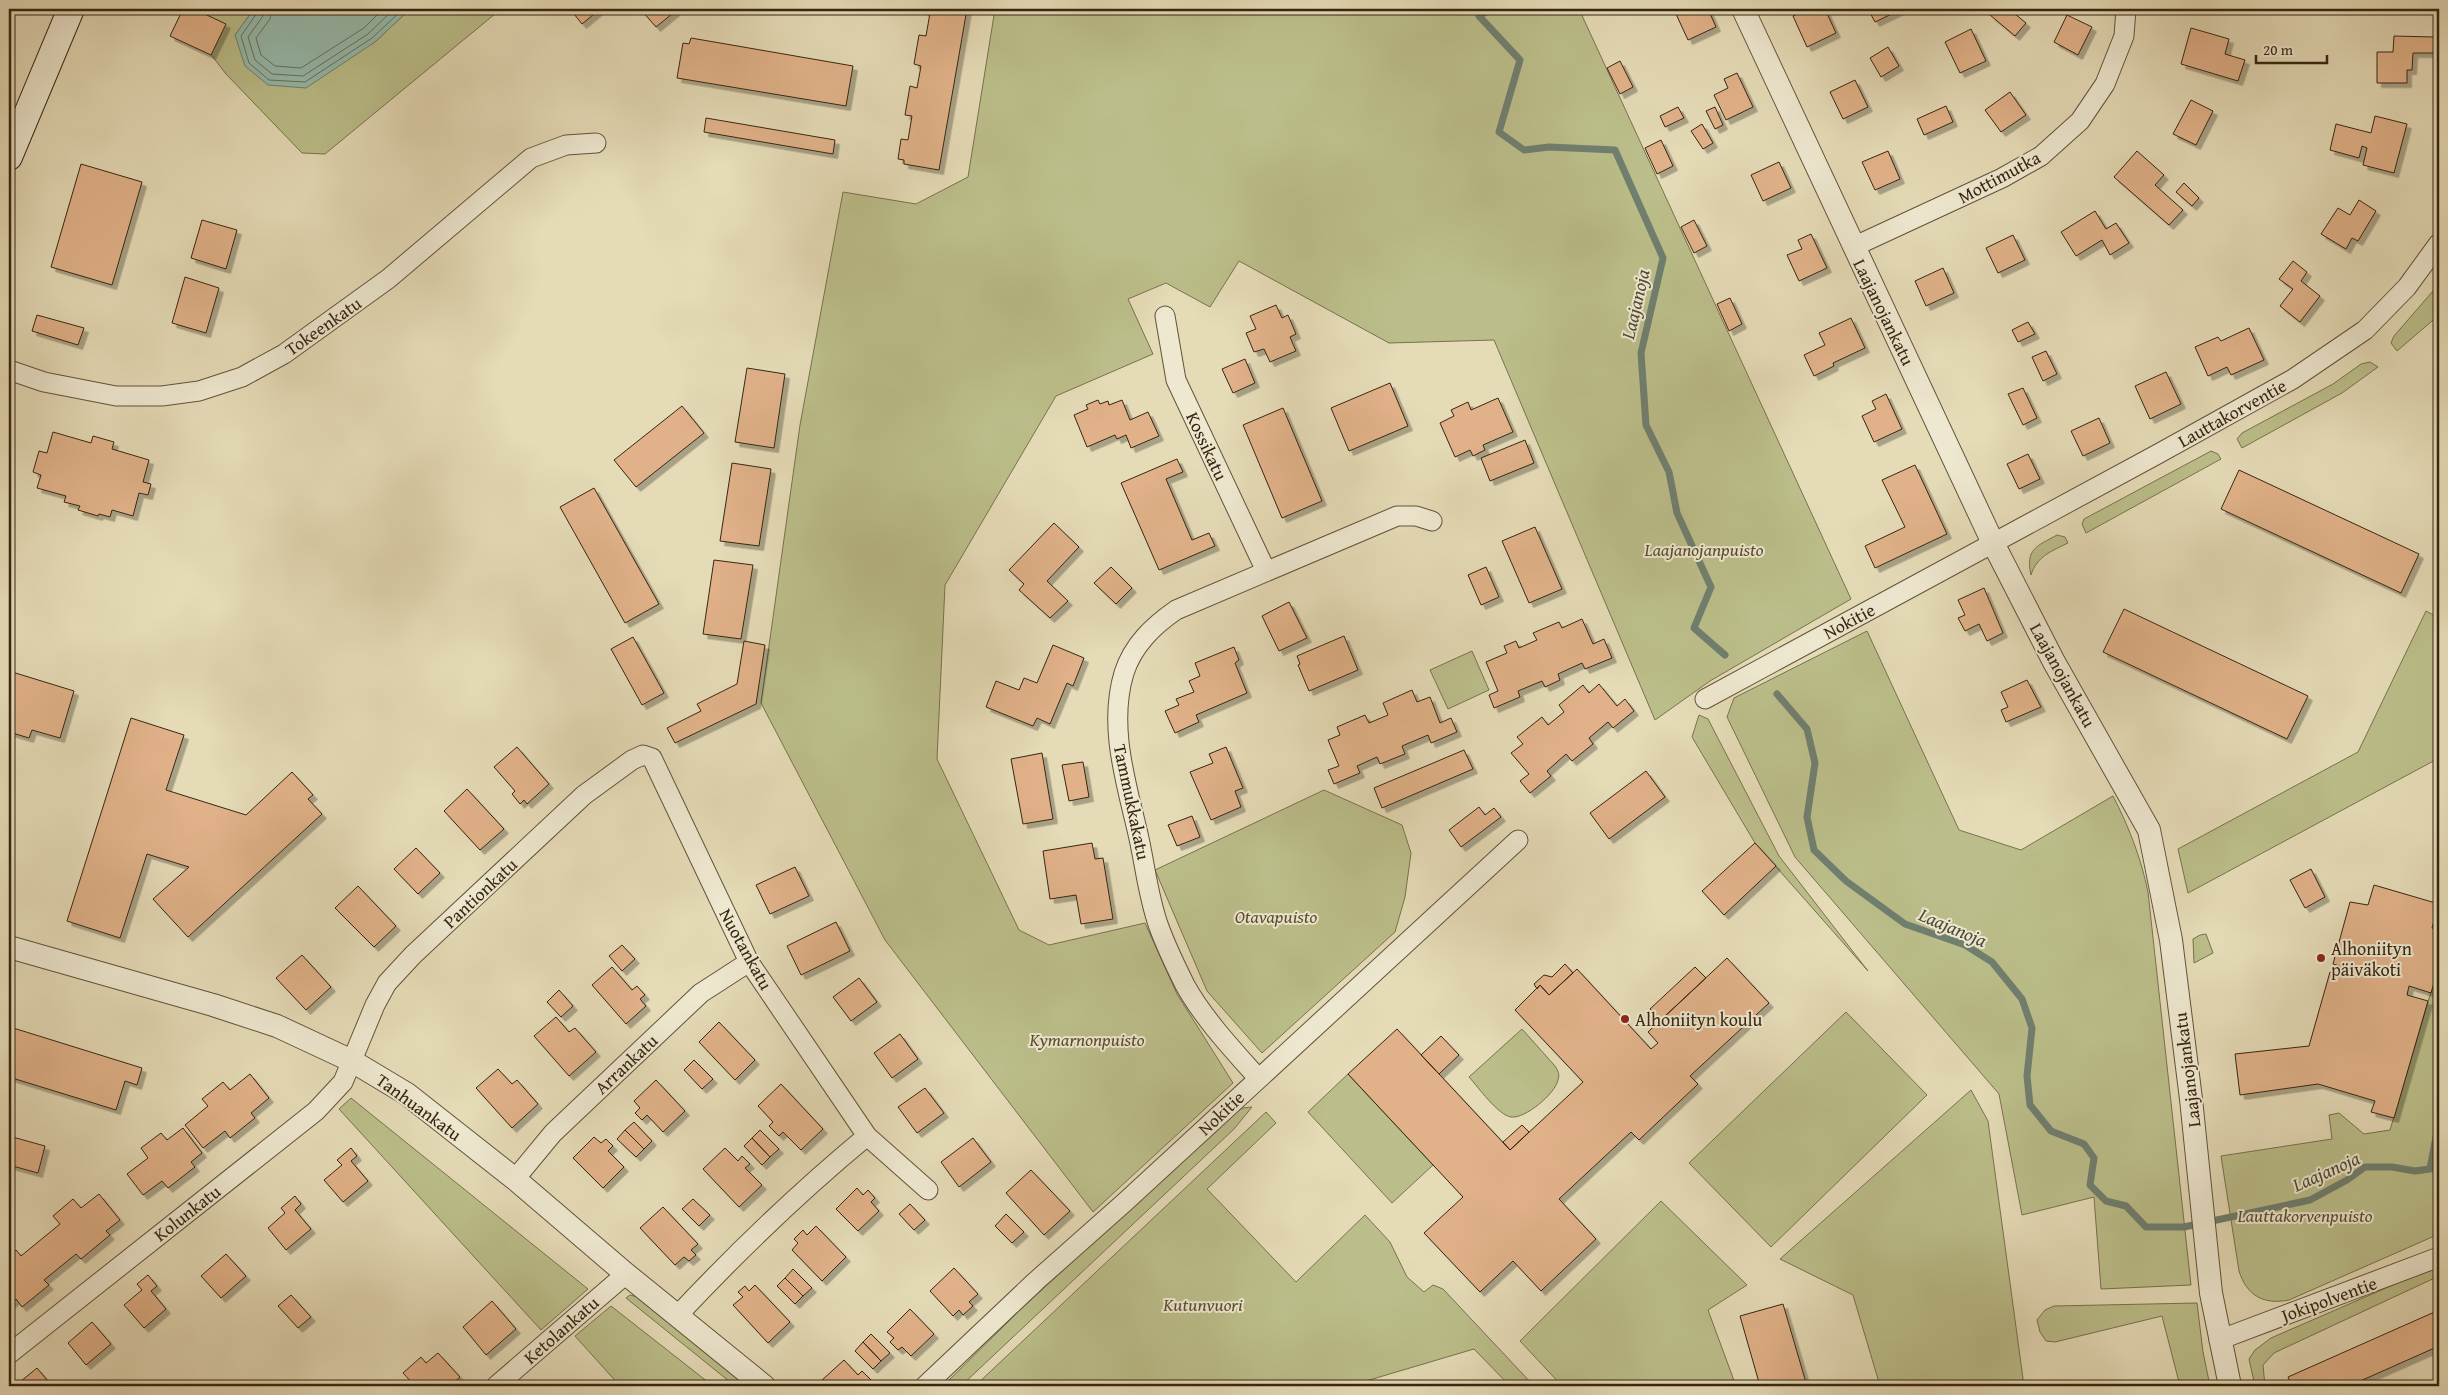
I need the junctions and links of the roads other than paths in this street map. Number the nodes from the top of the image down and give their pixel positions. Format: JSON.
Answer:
{"nodes":[{"id":1,"x":71,"y":9,"type":"edge"},
{"id":2,"x":1742,"y":9,"type":"edge"},
{"id":3,"x":2126,"y":9,"type":"edge"},
{"id":4,"x":596,"y":143,"type":"dead end"},
{"id":5,"x":9,"y":157,"type":"edge"},
{"id":6,"x":2439,"y":243,"type":"edge"},
{"id":7,"x":1853,"y":247,"type":"junction"},
{"id":8,"x":1165,"y":316,"type":"dead end"},
{"id":9,"x":9,"y":370,"type":"edge"},
{"id":10,"x":1432,"y":521,"type":"dead end"},
{"id":11,"x":1993,"y":543,"type":"junction"},
{"id":12,"x":1266,"y":571,"type":"junction"},
{"id":13,"x":1705,"y":699,"type":"dead end"},
{"id":14,"x":643,"y":755,"type":"joint"},
{"id":15,"x":1518,"y":840,"type":"dead end"},
{"id":16,"x":9,"y":947,"type":"edge"},
{"id":17,"x":749,"y":962,"type":"junction"},
{"id":18,"x":352,"y":1061,"type":"junction"},
{"id":19,"x":1258,"y":1078,"type":"junction"},
{"id":20,"x":866,"y":1136,"type":"junction"},
{"id":21,"x":514,"y":1179,"type":"junction"},
{"id":22,"x":928,"y":1190,"type":"dead end"},
{"id":23,"x":2439,"y":1256,"type":"edge"},
{"id":24,"x":626,"y":1274,"type":"junction"},
{"id":25,"x":678,"y":1315,"type":"junction"},
{"id":26,"x":2219,"y":1340,"type":"junction"},
{"id":27,"x":9,"y":1354,"type":"edge"},
{"id":28,"x":496,"y":1386,"type":"edge"},
{"id":29,"x":764,"y":1386,"type":"edge"},
{"id":30,"x":925,"y":1386,"type":"edge"},
{"id":31,"x":2230,"y":1386,"type":"edge"}],
"edges":[{"from":1,"to":5,"type":"main road"},
{"from":2,"to":7,"type":"street","name":"Laajanojankatu"},
{"from":3,"to":7,"type":"street","name":"Mottimutka"},
{"from":4,"to":9,"type":"street","name":"Tokeenkatu"},
{"from":6,"to":11,"type":"street","name":"Lauttakorventie"},
{"from":7,"to":11,"type":"street","name":"Laajanojankatu"},
{"from":8,"to":12,"type":"street","name":"Kossikatu"},
{"from":10,"to":12,"type":"street","name":"Tammukkakatu"},
{"from":11,"to":13,"type":"street","name":"Nokitie"},
{"from":11,"to":26,"type":"street","name":"Laajanojankatu"},
{"from":12,"to":19,"type":"street","name":"Tammukkakatu"},
{"from":14,"to":17,"type":"street","name":"Nuotankatu"},
{"from":14,"to":18,"type":"street","name":"Pantionkatu"},
{"from":15,"to":19,"type":"street","name":"Nokitie"},
{"from":16,"to":18,"type":"street","name":"Tanhuankatu"},
{"from":17,"to":20,"type":"street","name":"Nuotankatu"},
{"from":17,"to":21,"type":"street","name":"Arrankatu"},
{"from":18,"to":21,"type":"street","name":"Tanhuankatu"},
{"from":18,"to":27,"type":"street","name":"Kolunkatu"},
{"from":19,"to":30,"type":"street","name":"Nokitie"},
{"from":20,"to":22,"type":"street","name":"Nuotankatu"},
{"from":20,"to":25,"type":"street"},
{"from":21,"to":24,"type":"street","name":"Tanhuankatu"},
{"from":23,"to":26,"type":"street","name":"Jokipolventie"},
{"from":24,"to":25,"type":"street","name":"Tanhuankatu"},
{"from":24,"to":28,"type":"street","name":"Ketolankatu"},
{"from":25,"to":29,"type":"street","name":"Tanhuankatu"},
{"from":26,"to":31,"type":"street","name":"Laajanojankatu"}]}
